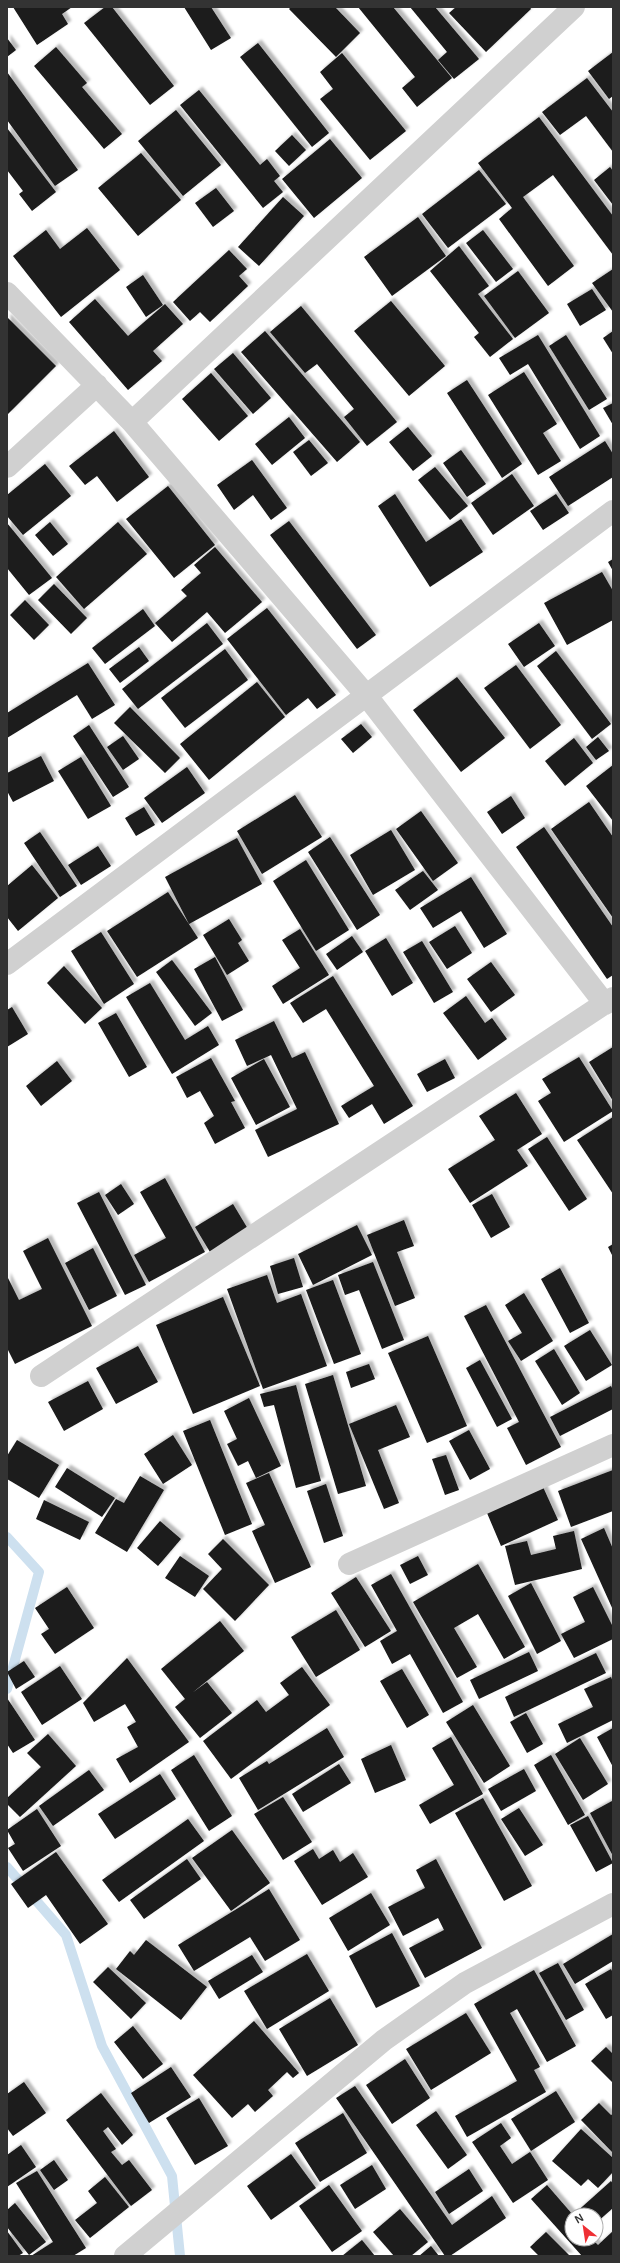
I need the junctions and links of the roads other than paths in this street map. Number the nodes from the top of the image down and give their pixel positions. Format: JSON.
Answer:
{"nodes":[{"id":1,"x":574,"y":7,"type":"edge"},
{"id":2,"x":7,"y":292,"type":"edge"},
{"id":3,"x":97,"y":385,"type":"junction"},
{"id":4,"x":132,"y":422,"type":"junction"},
{"id":5,"x":7,"y":466,"type":"edge"},
{"id":6,"x":613,"y":510,"type":"edge"},
{"id":7,"x":366,"y":695,"type":"junction"},
{"id":8,"x":7,"y":964,"type":"edge"},
{"id":9,"x":609,"y":1001,"type":"edge"},
{"id":10,"x":41,"y":1376,"type":"dead end"},
{"id":11,"x":613,"y":1445,"type":"edge"},
{"id":12,"x":349,"y":1564,"type":"dead end"},
{"id":13,"x":613,"y":1904,"type":"edge"},
{"id":14,"x":125,"y":2256,"type":"edge"}],
"edges":[{"from":1,"to":4,"type":"street"},
{"from":2,"to":3,"type":"street"},
{"from":3,"to":4,"type":"street"},
{"from":3,"to":5,"type":"street"},
{"from":4,"to":7,"type":"street"},
{"from":6,"to":7,"type":"street"},
{"from":7,"to":8,"type":"street"},
{"from":7,"to":9,"type":"street"},
{"from":9,"to":10,"type":"street"},
{"from":11,"to":12,"type":"street"},
{"from":13,"to":14,"type":"street"}]}
